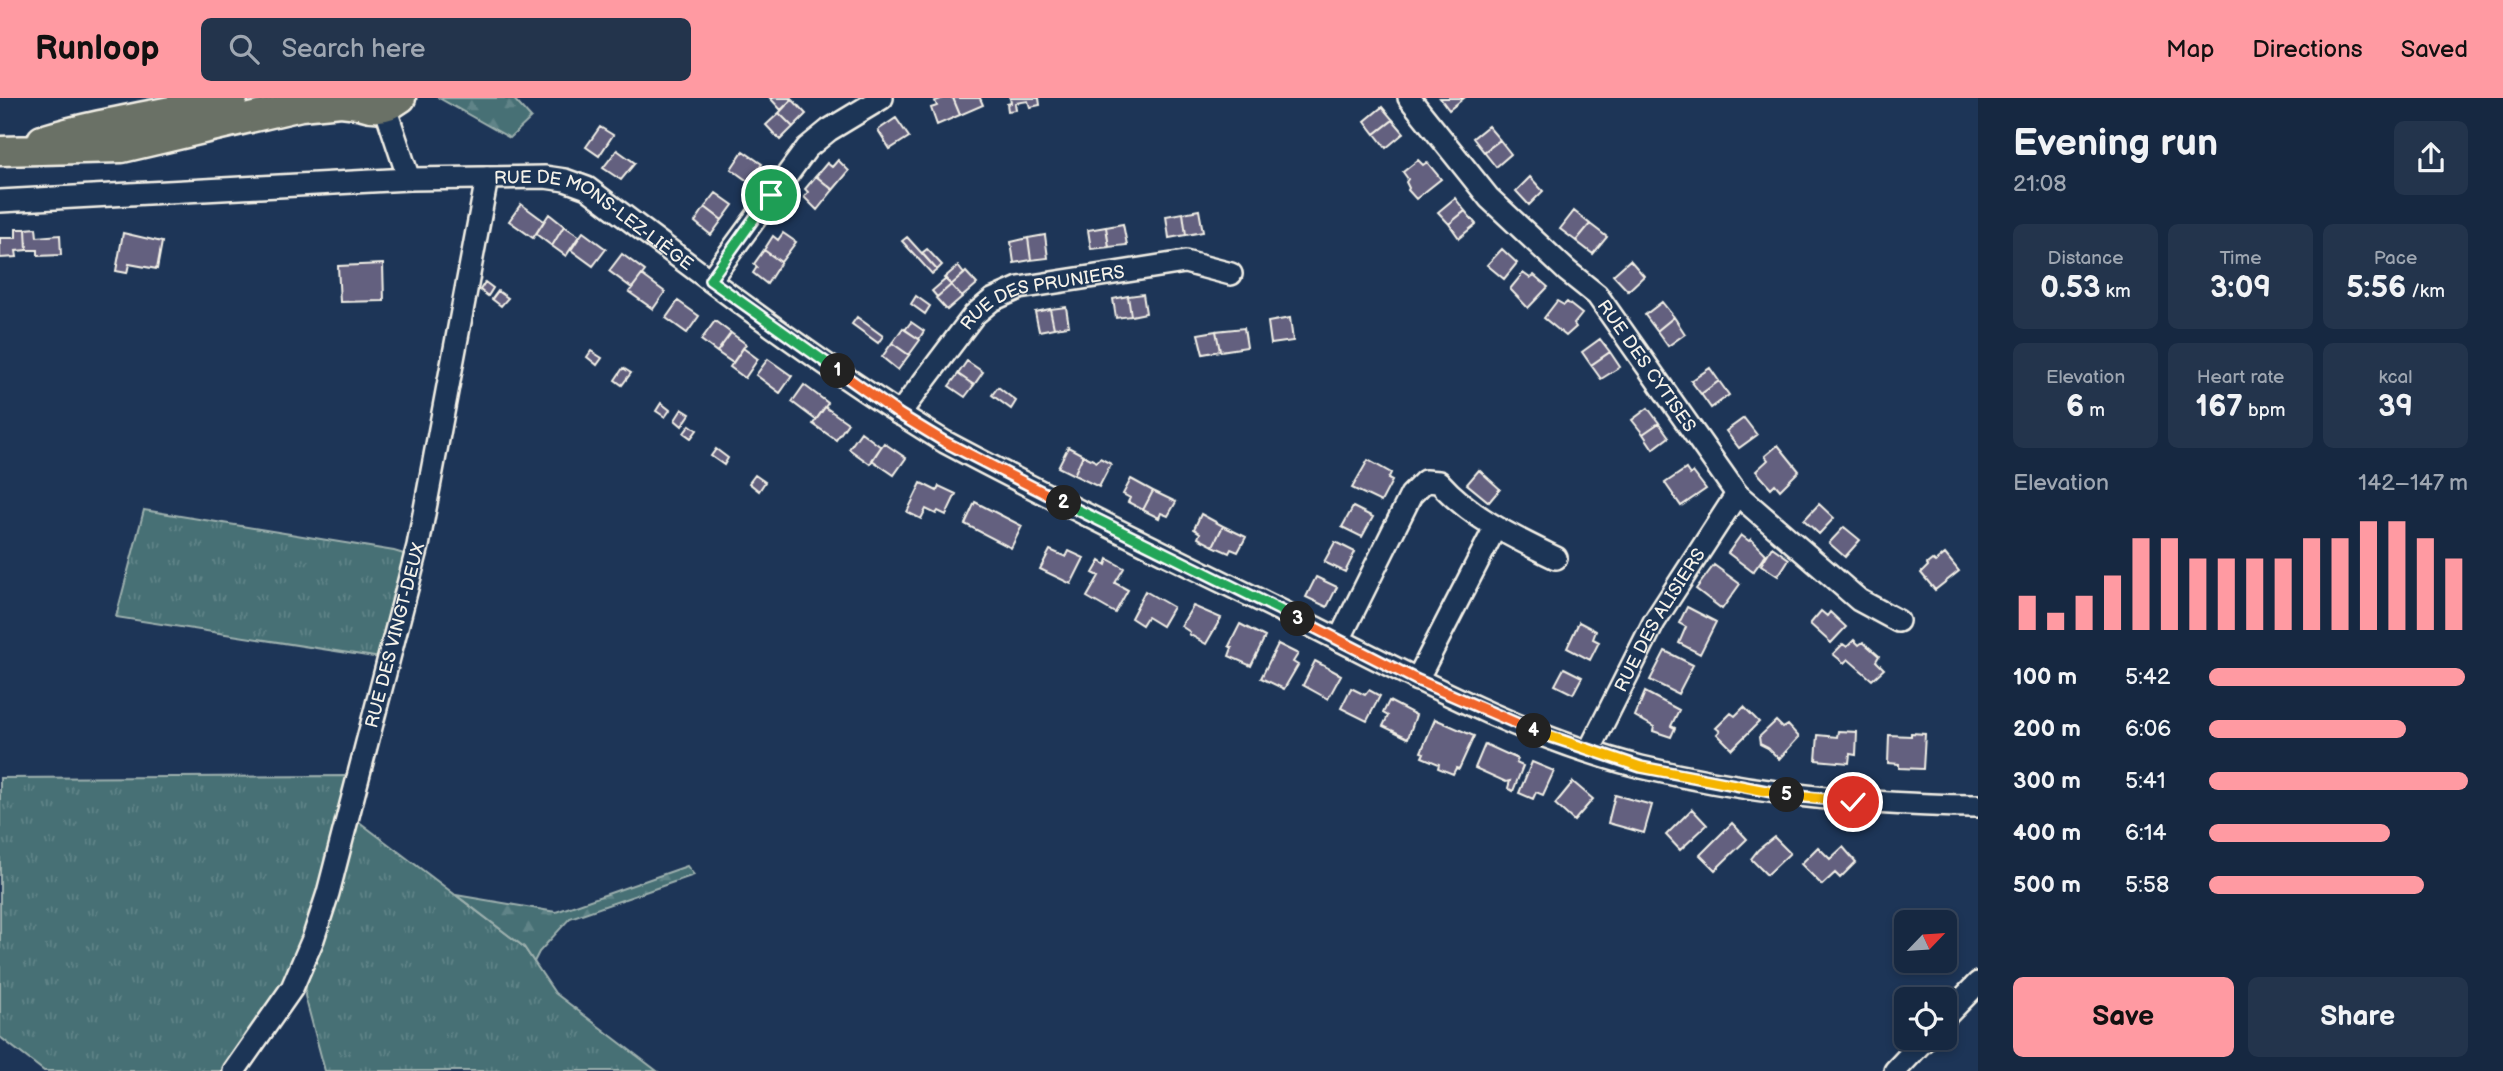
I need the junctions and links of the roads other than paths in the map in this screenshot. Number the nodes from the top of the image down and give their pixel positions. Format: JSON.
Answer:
{"nodes":[{"id":1,"x":233,"y":98,"type":"edge"},
{"id":2,"x":882,"y":98,"type":"edge"},
{"id":3,"x":1409,"y":98,"type":"edge"},
{"id":4,"x":374,"y":102,"type":"edge"},
{"id":5,"x":5,"y":151,"type":"edge"},
{"id":6,"x":487,"y":178,"type":"junction"},
{"id":7,"x":409,"y":179,"type":"junction"},
{"id":8,"x":0,"y":201,"type":"edge"},
{"id":9,"x":1231,"y":274,"type":"dead end"},
{"id":10,"x":710,"y":280,"type":"junction"},
{"id":11,"x":899,"y":414,"type":"junction"},
{"id":12,"x":1737,"y":494,"type":"junction"},
{"id":13,"x":1495,"y":528,"type":"junction"},
{"id":14,"x":1556,"y":558,"type":"dead end"},
{"id":15,"x":1898,"y":621,"type":"dead end"},
{"id":16,"x":1339,"y":640,"type":"junction"},
{"id":17,"x":1417,"y":680,"type":"junction"},
{"id":18,"x":1588,"y":751,"type":"junction"},
{"id":19,"x":1978,"y":806,"type":"edge"},
{"id":20,"x":1978,"y":983,"type":"edge"},
{"id":21,"x":1957,"y":1005,"type":"edge"},
{"id":22,"x":1915,"y":1050,"type":"edge"},
{"id":23,"x":234,"y":1071,"type":"edge"},
{"id":24,"x":1895,"y":1071,"type":"edge"}],
"edges":[{"from":1,"to":5,"type":"main road"},
{"from":2,"to":10,"type":"street"},
{"from":3,"to":12,"type":"street","name":"RUE DES CYTISES"},
{"from":4,"to":5,"type":"main road"},
{"from":4,"to":7,"type":"street"},
{"from":6,"to":7,"type":"street","name":"RUE DE MONS-LEZ-LIÈGE"},
{"from":6,"to":10,"type":"street","name":"RUE DE MONS-LEZ-LIÈGE"},
{"from":6,"to":23,"type":"street","name":"RUE DES VINGT-DEUX"},
{"from":7,"to":8,"type":"street","name":"RUE DE MONS-LEZ-LIÈGE"},
{"from":9,"to":11,"type":"street","name":"RUE DES PRUNIERS"},
{"from":10,"to":11,"type":"street","name":"RUE DE MONS-LEZ-LIÈGE"},
{"from":11,"to":16,"type":"street","name":"RUE DE MONS-LEZ-LIÈGE"},
{"from":12,"to":15,"type":"street","name":"RUE DES CYTISES"},
{"from":12,"to":18,"type":"street","name":"RUE DES ALISIERS"},
{"from":13,"to":14,"type":"street"},
{"from":13,"to":16,"type":"street"},
{"from":13,"to":17,"type":"street"},
{"from":16,"to":17,"type":"street","name":"RUE DE MONS-LEZ-LIÈGE"},
{"from":17,"to":18,"type":"street","name":"RUE DE MONS-LEZ-LIÈGE"},
{"from":18,"to":19,"type":"street","name":"RUE DE MONS-LEZ-LIÈGE"},
{"from":20,"to":21,"type":"street"},
{"from":22,"to":24,"type":"street"}]}
